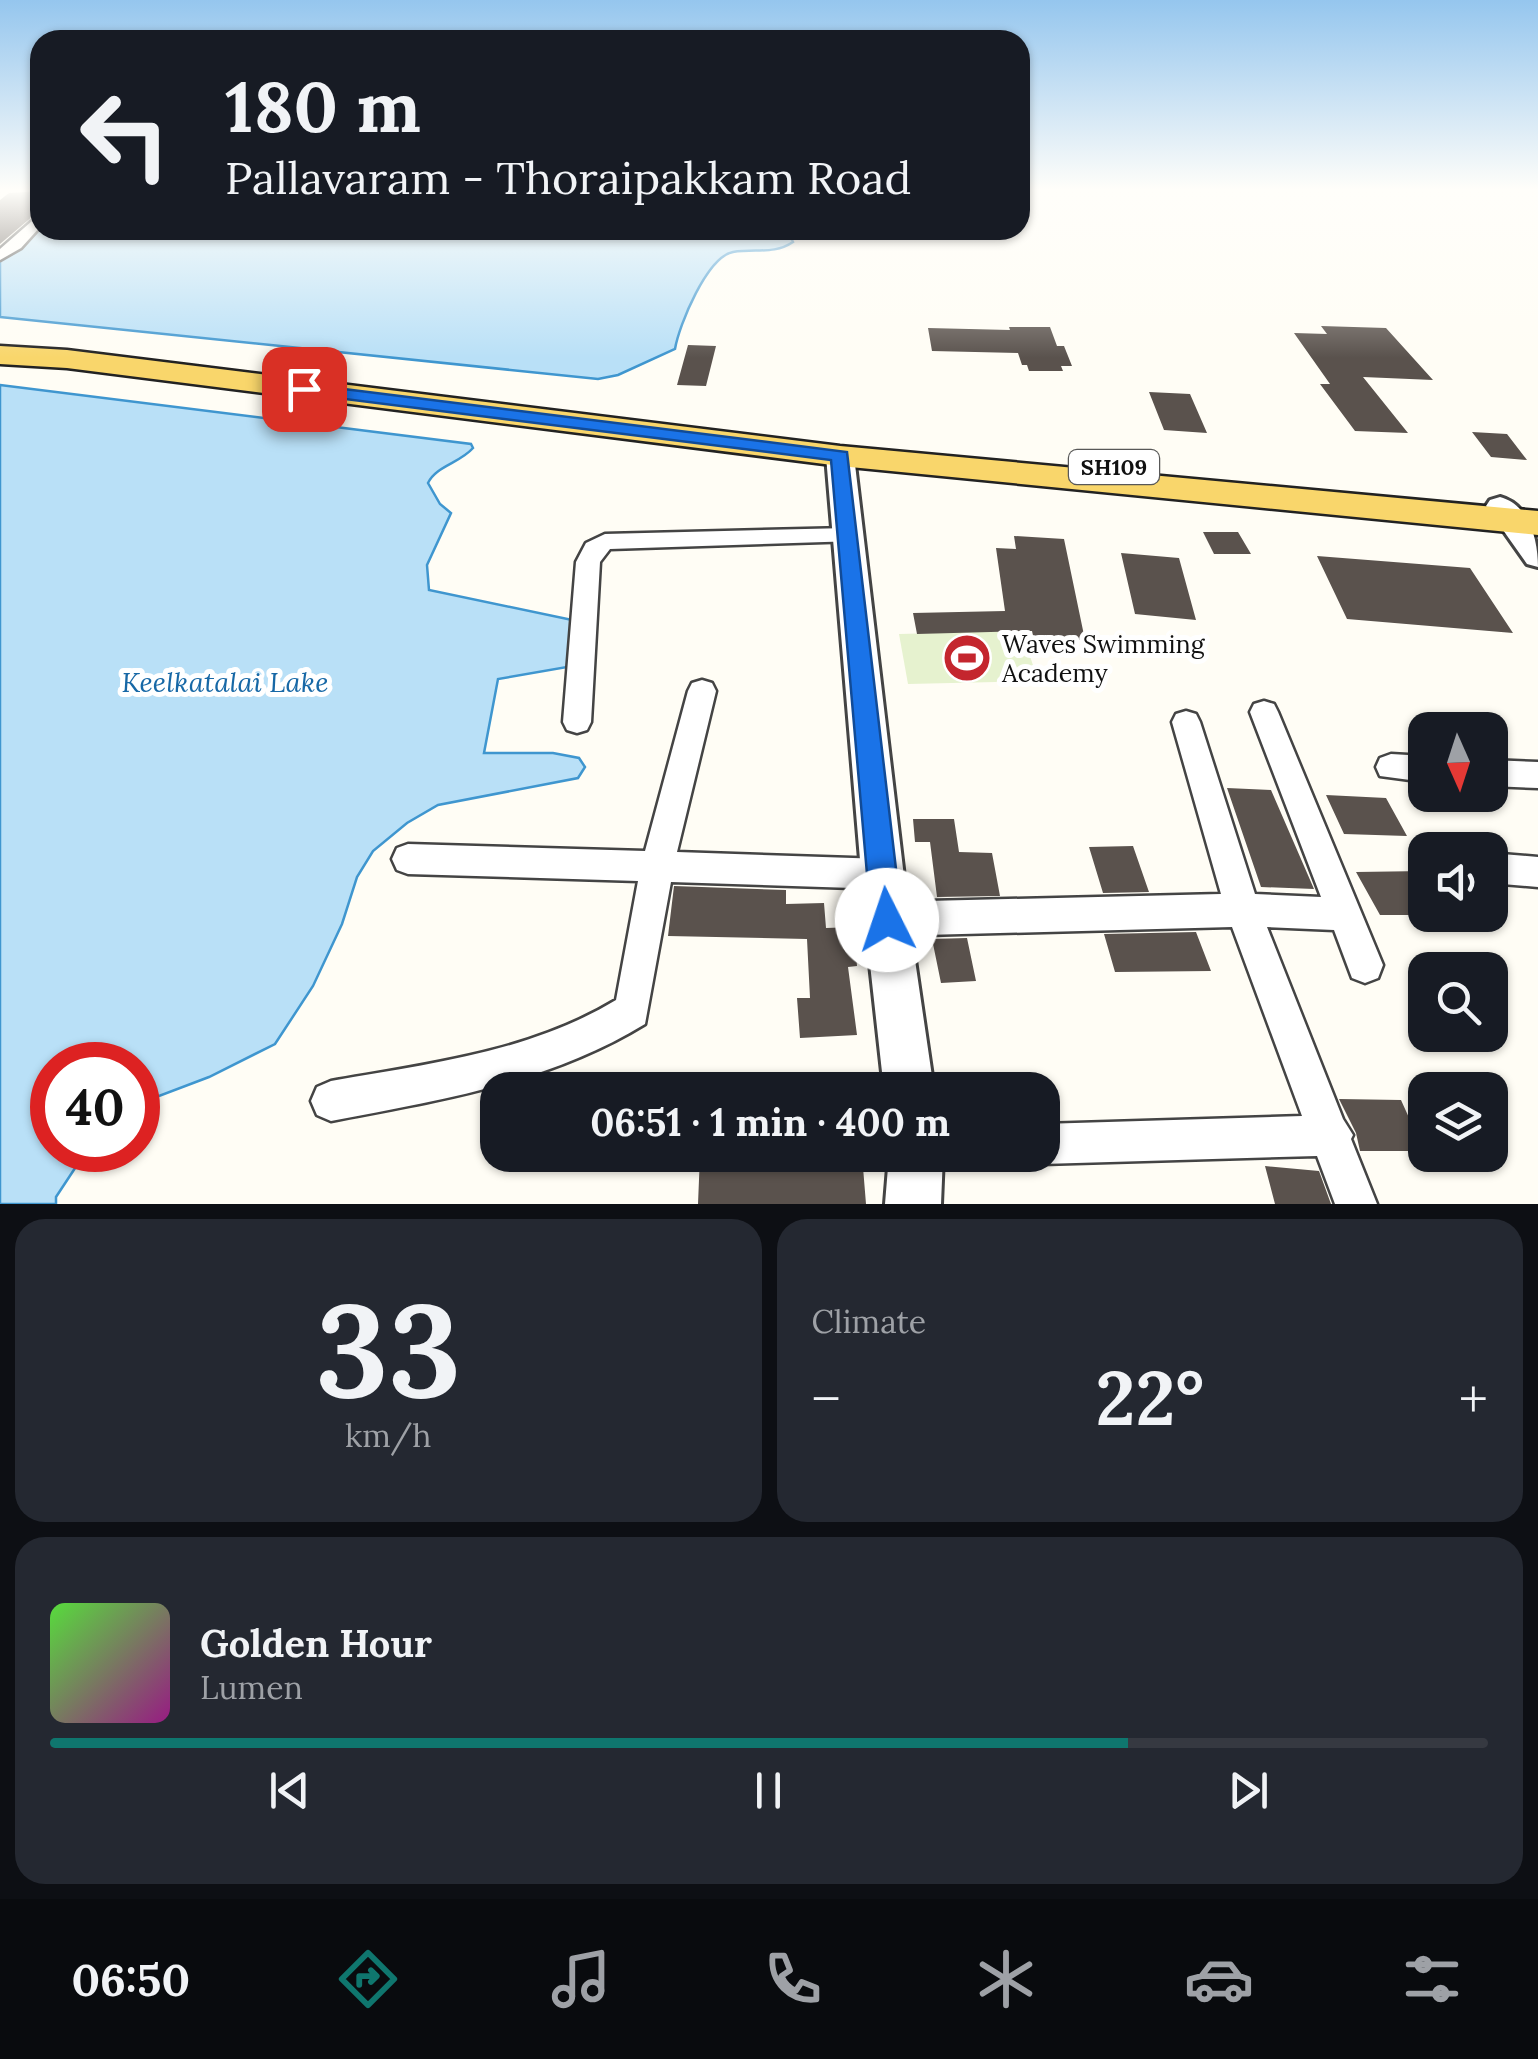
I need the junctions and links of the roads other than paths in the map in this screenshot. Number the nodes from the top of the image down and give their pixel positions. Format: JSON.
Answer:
{"nodes":[{"id":1,"x":0,"y":351,"type":"edge"},
{"id":2,"x":840,"y":456,"type":"junction"},
{"id":3,"x":1521,"y":515,"type":"edge"},
{"id":4,"x":848,"y":536,"type":"junction"},
{"id":5,"x":1538,"y":557,"type":"edge"},
{"id":6,"x":702,"y":690,"type":"dead end"},
{"id":7,"x":1264,"y":712,"type":"dead end"},
{"id":8,"x":577,"y":722,"type":"dead end"},
{"id":9,"x":1186,"y":722,"type":"dead end"},
{"id":10,"x":1391,"y":767,"type":"dead end"},
{"id":11,"x":1408,"y":768,"type":"edge"},
{"id":12,"x":1508,"y":774,"type":"edge"},
{"id":13,"x":1538,"y":775,"type":"edge"},
{"id":14,"x":408,"y":859,"type":"dead end"},
{"id":15,"x":658,"y":868,"type":"junction"},
{"id":16,"x":1508,"y":870,"type":"edge"},
{"id":17,"x":1538,"y":872,"type":"edge"},
{"id":18,"x":884,"y":874,"type":"junction"},
{"id":19,"x":1244,"y":910,"type":"junction"},
{"id":20,"x":1342,"y":914,"type":"junction"},
{"id":21,"x":887,"y":920,"type":"junction"},
{"id":22,"x":1365,"y":964,"type":"dead end"},
{"id":23,"x":907,"y":1072,"type":"edge"},
{"id":24,"x":331,"y":1101,"type":"dead end"},
{"id":25,"x":1333,"y":1134,"type":"junction"},
{"id":26,"x":1060,"y":1143,"type":"edge"},
{"id":27,"x":915,"y":1172,"type":"edge"},
{"id":28,"x":913,"y":1204,"type":"edge"},
{"id":29,"x":1356,"y":1204,"type":"edge"}],
"edges":[{"from":1,"to":2,"type":"main road","number":"SH109"},
{"from":1,"to":3,"type":"main road","number":"SH109"},
{"from":2,"to":3,"type":"main road","number":"SH109"},
{"from":2,"to":4,"type":"street"},
{"from":3,"to":5,"type":"street"},
{"from":4,"to":8,"type":"street"},
{"from":4,"to":18,"type":"street"},
{"from":6,"to":15,"type":"street"},
{"from":7,"to":20,"type":"street"},
{"from":9,"to":19,"type":"street"},
{"from":10,"to":11,"type":"street"},
{"from":12,"to":13,"type":"street"},
{"from":14,"to":15,"type":"street"},
{"from":15,"to":18,"type":"street"},
{"from":15,"to":24,"type":"street"},
{"from":16,"to":17,"type":"street"},
{"from":18,"to":21,"type":"street"},
{"from":19,"to":20,"type":"street"},
{"from":19,"to":21,"type":"street"},
{"from":19,"to":25,"type":"street"},
{"from":20,"to":22,"type":"street"},
{"from":21,"to":23,"type":"street"},
{"from":25,"to":26,"type":"street"},
{"from":25,"to":29,"type":"street"},
{"from":27,"to":28,"type":"street"}]}
